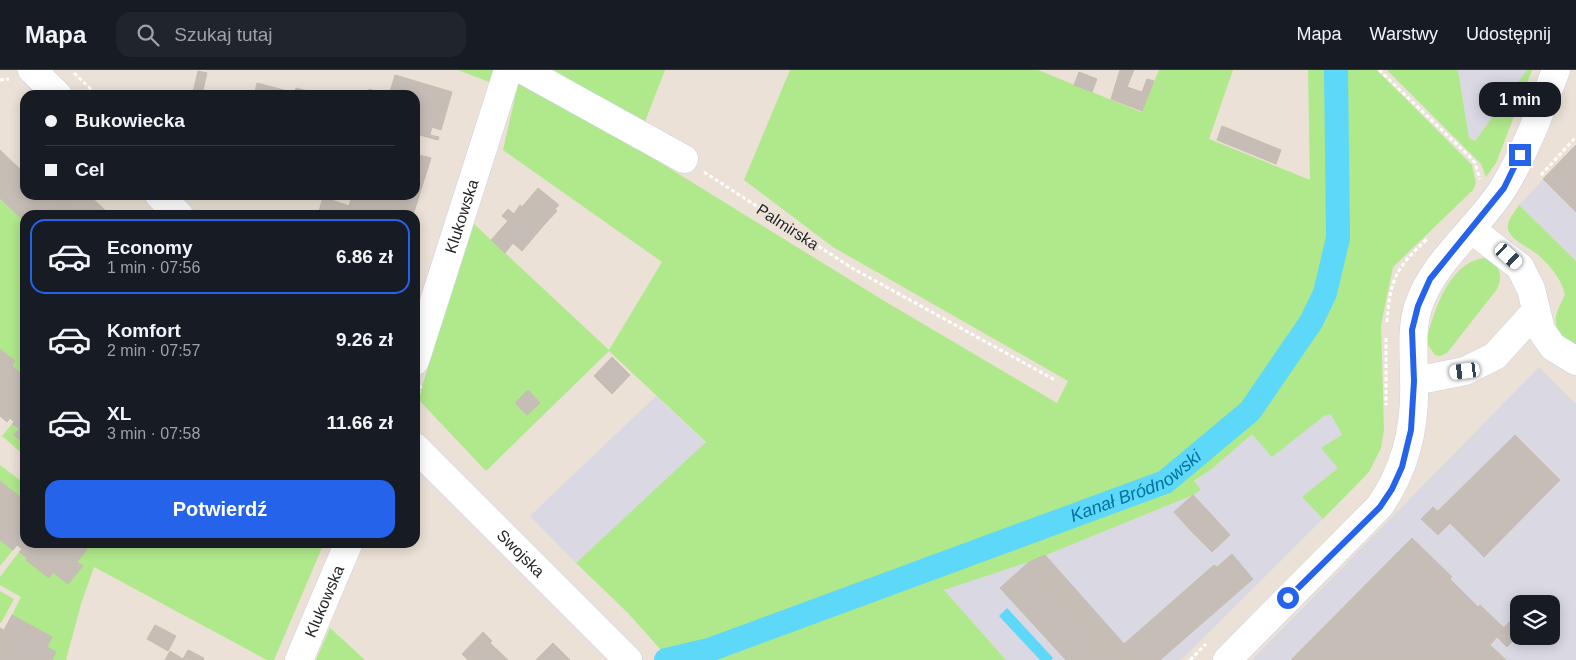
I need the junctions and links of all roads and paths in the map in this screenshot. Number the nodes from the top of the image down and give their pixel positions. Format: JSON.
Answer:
{"nodes":[{"id":1,"x":32,"y":70,"type":"edge"},
{"id":2,"x":72,"y":70,"type":"edge"},
{"id":3,"x":508,"y":70,"type":"edge"},
{"id":4,"x":524,"y":70,"type":"edge"},
{"id":5,"x":1379,"y":70,"type":"edge"},
{"id":6,"x":1556,"y":70,"type":"edge"},
{"id":7,"x":53,"y":90,"type":"edge"},
{"id":8,"x":92,"y":90,"type":"edge"},
{"id":9,"x":684,"y":159,"type":"joint"},
{"id":10,"x":1493,"y":187,"type":"junction"},
{"id":11,"x":164,"y":200,"type":"edge"},
{"id":12,"x":174,"y":210,"type":"edge"},
{"id":13,"x":1471,"y":229,"type":"junction"},
{"id":14,"x":1434,"y":233,"type":"dead end"},
{"id":15,"x":1536,"y":312,"type":"junction"},
{"id":16,"x":1387,"y":327,"type":"dead end"},
{"id":17,"x":1386,"y":335,"type":"dead end"},
{"id":18,"x":420,"y":345,"type":"edge"},
{"id":19,"x":1576,"y":361,"type":"edge"},
{"id":20,"x":1055,"y":380,"type":"dead end"},
{"id":21,"x":1414,"y":381,"type":"junction"},
{"id":22,"x":1386,"y":410,"type":"dead end"},
{"id":23,"x":420,"y":452,"type":"edge"},
{"id":24,"x":347,"y":548,"type":"edge"},
{"id":25,"x":1218,"y":650,"type":"edge"},
{"id":26,"x":625,"y":657,"type":"edge"},
{"id":27,"x":300,"y":660,"type":"edge"},
{"id":28,"x":1190,"y":660,"type":"edge"}],
"edges":[{"from":1,"to":7,"type":"street"},
{"from":2,"to":8,"type":"path"},
{"from":3,"to":18,"type":"street","name":"Klukowska"},
{"from":4,"to":9,"type":"street"},
{"from":5,"to":10,"type":"path"},
{"from":6,"to":10,"type":"street"},
{"from":9,"to":20,"type":"path","name":"Palmirska"},
{"from":10,"to":13,"type":"street"},
{"from":11,"to":12,"type":"street"},
{"from":13,"to":15,"type":"street"},
{"from":13,"to":21,"type":"street"},
{"from":14,"to":16,"type":"path"},
{"from":15,"to":19,"type":"street"},
{"from":15,"to":21,"type":"street"},
{"from":17,"to":22,"type":"path"},
{"from":21,"to":25,"type":"street"},
{"from":23,"to":26,"type":"street","name":"Swojska"},
{"from":24,"to":27,"type":"street","name":"Klukowska"},
{"from":25,"to":28,"type":"path"}]}
